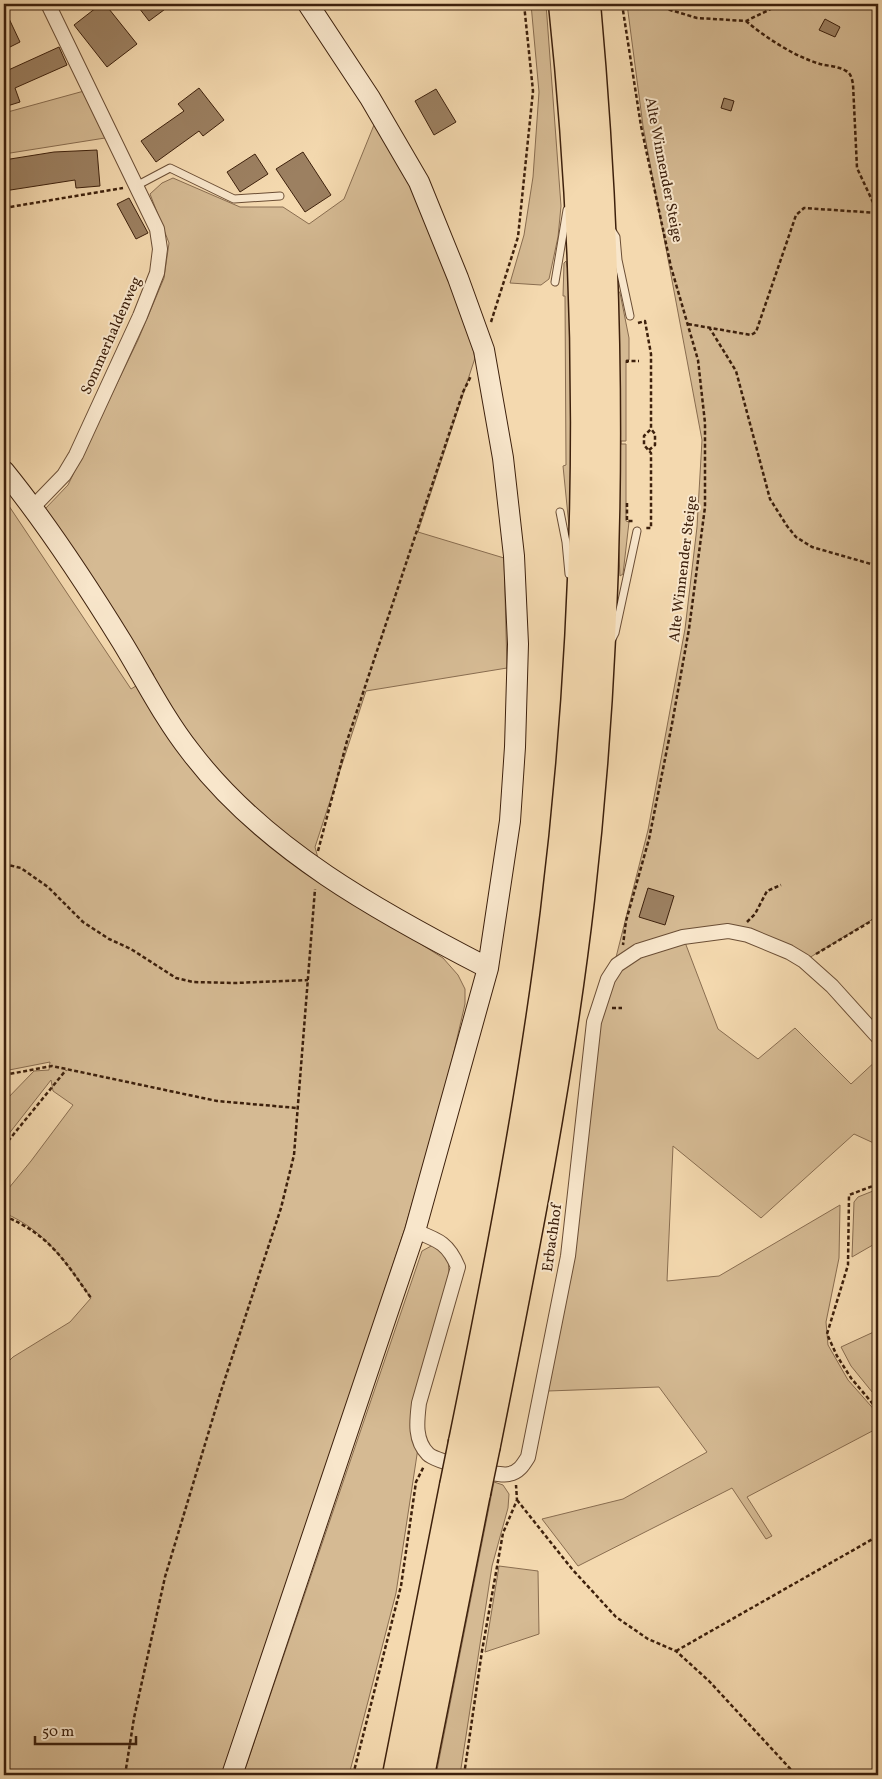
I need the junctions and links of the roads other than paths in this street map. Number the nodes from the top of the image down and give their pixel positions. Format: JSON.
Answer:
{"nodes":[{"id":1,"x":48,"y":4,"type":"edge"},
{"id":2,"x":308,"y":4,"type":"edge"},
{"id":3,"x":562,"y":4,"type":"edge"},
{"id":4,"x":587,"y":4,"type":"edge"},
{"id":5,"x":136,"y":186,"type":"junction"},
{"id":6,"x":578,"y":188,"type":"junction"},
{"id":7,"x":280,"y":196,"type":"dead end"},
{"id":8,"x":603,"y":216,"type":"junction"},
{"id":9,"x":555,"y":282,"type":"dead end"},
{"id":10,"x":630,"y":316,"type":"dead end"},
{"id":11,"x":4,"y":470,"type":"edge"},
{"id":12,"x":33,"y":507,"type":"junction"},
{"id":13,"x":560,"y":512,"type":"dead end"},
{"id":14,"x":640,"y":529,"type":"road end"},
{"id":15,"x":569,"y":579,"type":"dead end"},
{"id":16,"x":601,"y":660,"type":"junction"},
{"id":17,"x":488,"y":968,"type":"junction"},
{"id":18,"x":878,"y":1037,"type":"edge"},
{"id":19,"x":414,"y":1231,"type":"junction"},
{"id":20,"x":474,"y":1443,"type":"junction"},
{"id":21,"x":465,"y":1490,"type":"junction"},
{"id":22,"x":232,"y":1775,"type":"edge"},
{"id":23,"x":396,"y":1775,"type":"edge"},
{"id":24,"x":421,"y":1775,"type":"edge"}],
"edges":[{"from":1,"to":5,"type":"street","name":"Sommerhaldenweg"},
{"from":2,"to":17,"type":"street"},
{"from":3,"to":6,"type":"highway"},
{"from":4,"to":8,"type":"highway"},
{"from":5,"to":7,"type":"lane"},
{"from":5,"to":12,"type":"street","name":"Sommerhaldenweg"},
{"from":6,"to":9,"type":"lane"},
{"from":6,"to":20,"type":"highway"},
{"from":8,"to":10,"type":"lane"},
{"from":8,"to":16,"type":"highway"},
{"from":11,"to":12,"type":"street"},
{"from":12,"to":17,"type":"street"},
{"from":13,"to":15,"type":"lane"},
{"from":14,"to":16,"type":"lane"},
{"from":16,"to":20,"type":"highway"},
{"from":17,"to":19,"type":"street"},
{"from":18,"to":19,"type":"street","name":"Erbachhof"},
{"from":19,"to":22,"type":"street"},
{"from":20,"to":21,"type":"highway","bridge":true},
{"from":21,"to":23,"type":"highway"},
{"from":21,"to":24,"type":"highway"}]}
